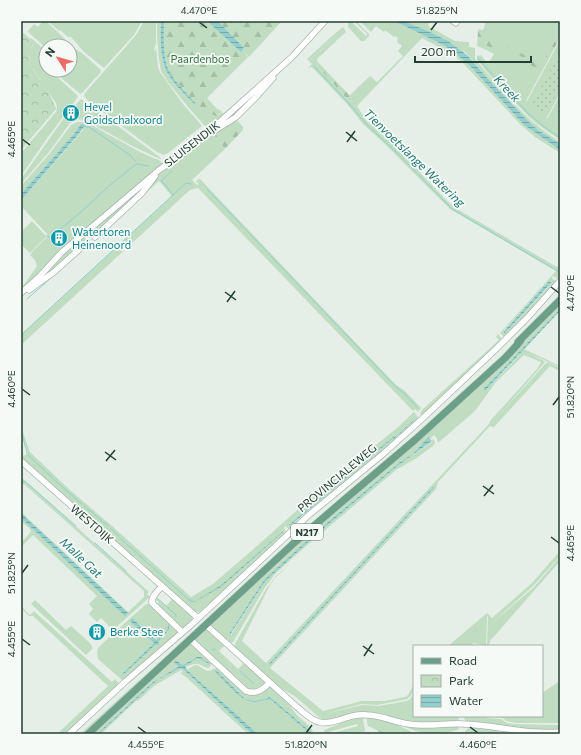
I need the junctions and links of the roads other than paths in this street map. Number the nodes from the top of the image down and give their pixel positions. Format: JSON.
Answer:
{"nodes":[{"id":1,"x":325,"y":21,"type":"edge"},
{"id":2,"x":453,"y":21,"type":"edge"},
{"id":3,"x":457,"y":21,"type":"edge"},
{"id":4,"x":286,"y":62,"type":"junction"},
{"id":5,"x":209,"y":132,"type":"junction"},
{"id":6,"x":157,"y":172,"type":"junction"},
{"id":7,"x":95,"y":237,"type":"dead end"},
{"id":8,"x":83,"y":246,"type":"dead end"},
{"id":9,"x":560,"y":281,"type":"edge"},
{"id":10,"x":21,"y":293,"type":"edge"},
{"id":11,"x":560,"y":300,"type":"edge"},
{"id":12,"x":21,"y":461,"type":"edge"},
{"id":13,"x":162,"y":586,"type":"junction"},
{"id":14,"x":198,"y":618,"type":"junction"},
{"id":15,"x":206,"y":625,"type":"junction"},
{"id":16,"x":180,"y":630,"type":"dead end"},
{"id":17,"x":193,"y":642,"type":"dead end"},
{"id":18,"x":270,"y":683,"type":"junction"},
{"id":19,"x":560,"y":732,"type":"edge"},
{"id":20,"x":69,"y":734,"type":"edge"},
{"id":21,"x":88,"y":734,"type":"edge"}],
"edges":[{"from":1,"to":4,"type":"street"},
{"from":2,"to":3,"type":"street"},
{"from":4,"to":5,"type":"street","name":"SLUISENDIJK"},
{"from":4,"to":5,"type":"street"},
{"from":5,"to":6,"type":"street","name":"SLUISENDIJK"},
{"from":6,"to":7,"type":"street","name":"SLUISENDIJK"},
{"from":6,"to":10,"type":"street","name":"SLUISENDIJK"},
{"from":8,"to":10,"type":"street","name":"SLUISENDIJK"},
{"from":9,"to":14,"type":"street","name":"PROVINCIALEWEG"},
{"from":11,"to":15,"type":"main road","name":"PROVINCIALEWEG","number":"N217"},
{"from":12,"to":13,"type":"street","name":"WESTDIJK"},
{"from":13,"to":14,"type":"street","name":"WESTDIJK"},
{"from":13,"to":16,"type":"street"},
{"from":14,"to":20,"type":"street","name":"PROVINCIALEWEG"},
{"from":15,"to":18,"type":"street"},
{"from":15,"to":21,"type":"main road","name":"PROVINCIALEWEG","number":"N217"},
{"from":17,"to":18,"type":"street"},
{"from":18,"to":19,"type":"street"}]}
